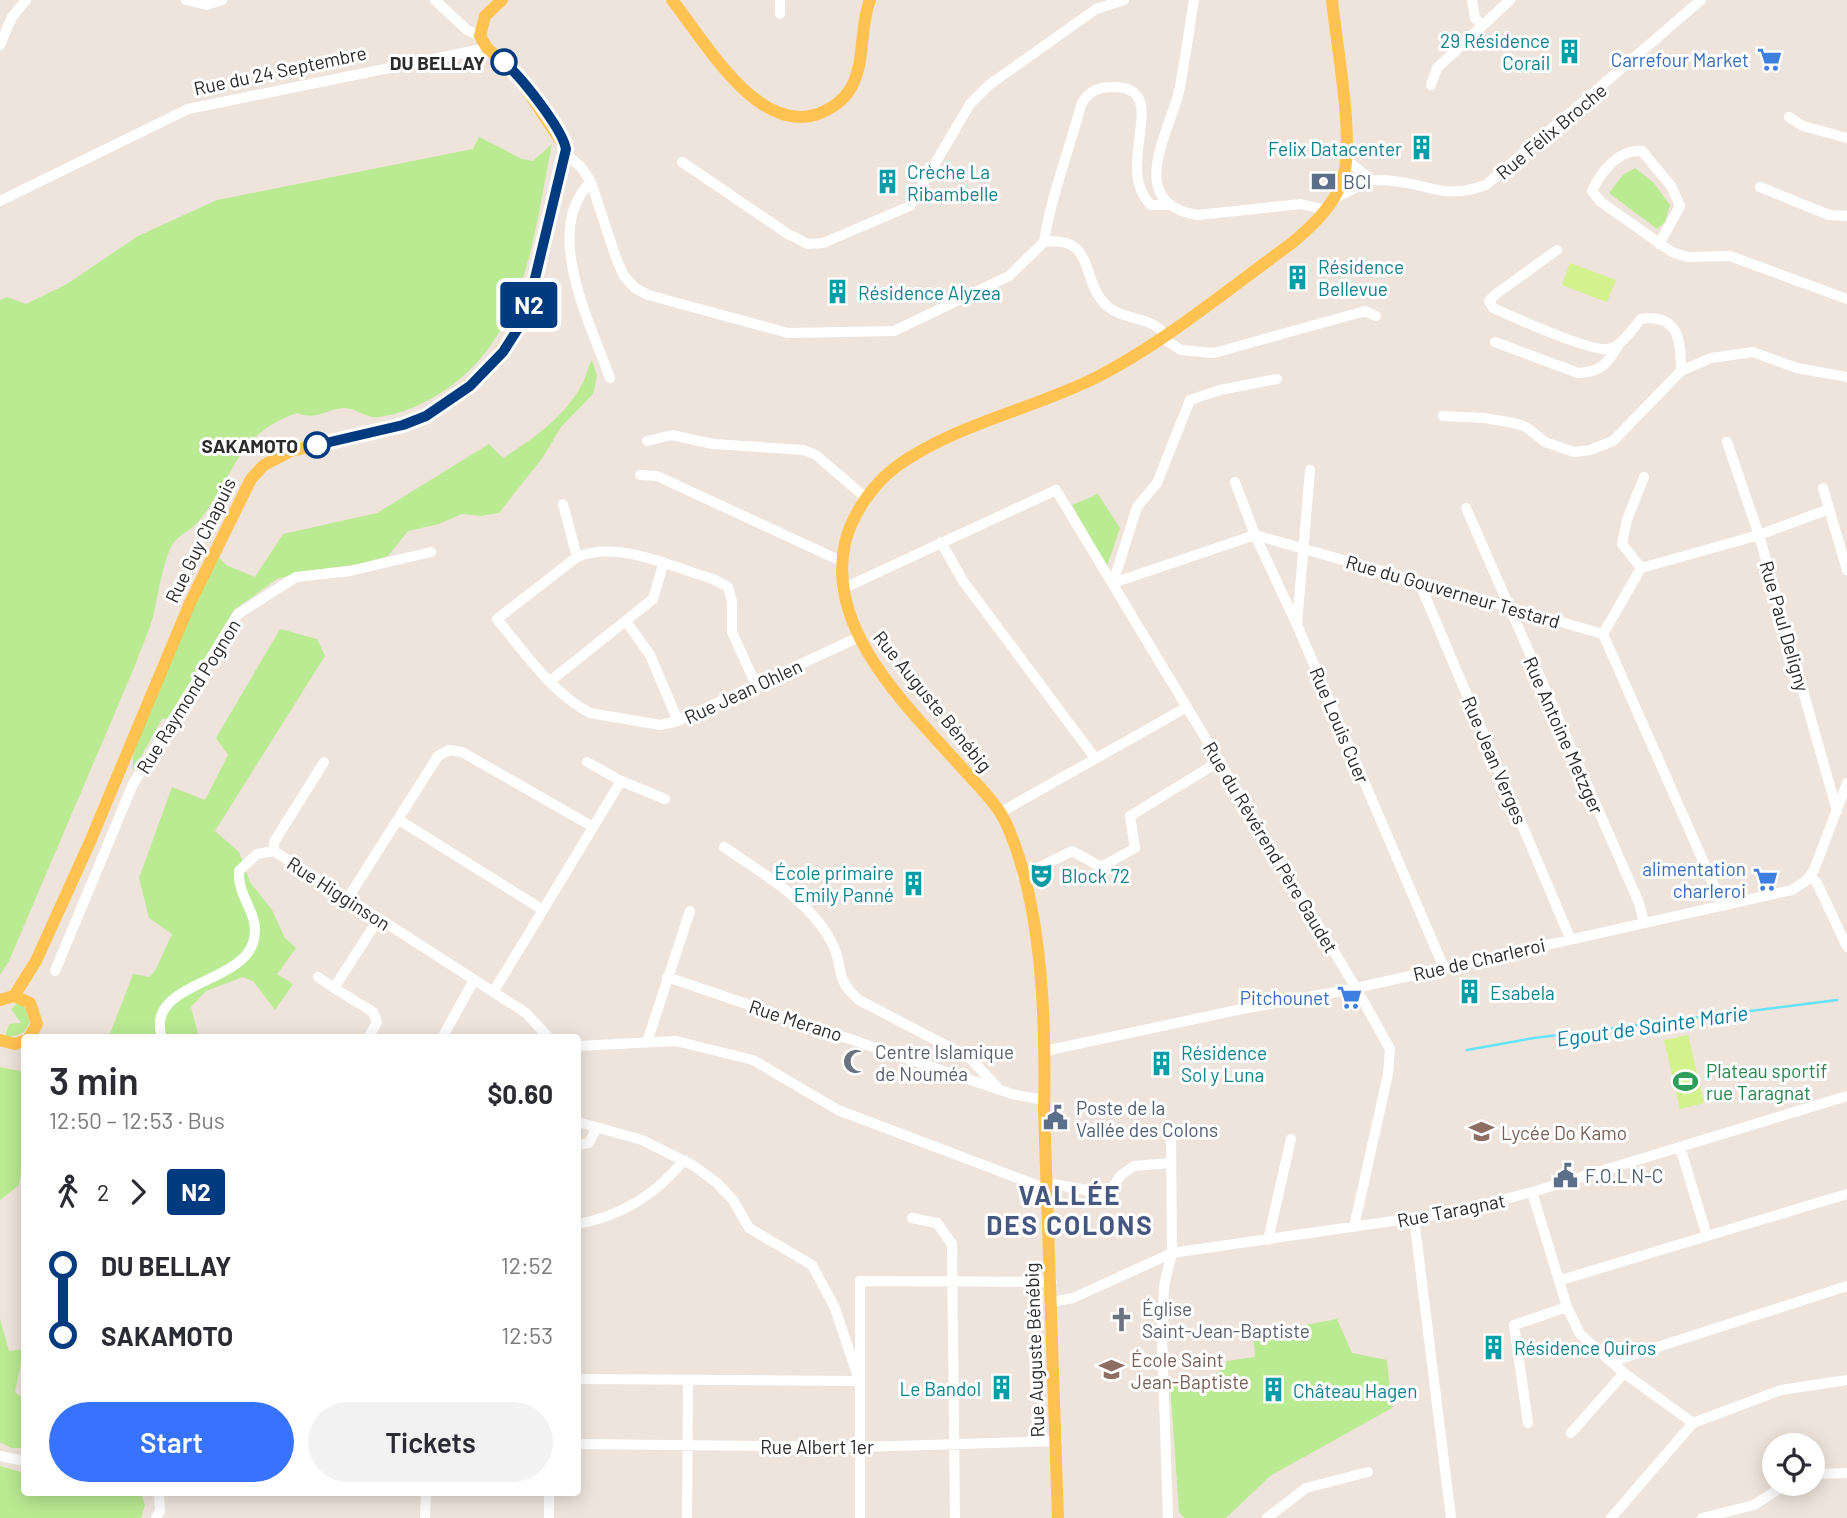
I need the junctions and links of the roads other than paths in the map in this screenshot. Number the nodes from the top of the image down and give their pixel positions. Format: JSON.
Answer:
{"nodes":[{"id":1,"x":26,"y":0,"type":"edge"},
{"id":2,"x":186,"y":0,"type":"edge"},
{"id":3,"x":222,"y":0,"type":"edge"},
{"id":4,"x":435,"y":0,"type":"edge"},
{"id":5,"x":502,"y":0,"type":"edge"},
{"id":6,"x":672,"y":0,"type":"edge"},
{"id":7,"x":780,"y":0,"type":"edge"},
{"id":8,"x":870,"y":0,"type":"edge"},
{"id":9,"x":1124,"y":0,"type":"edge"},
{"id":10,"x":1194,"y":0,"type":"edge"},
{"id":11,"x":1332,"y":0,"type":"edge"},
{"id":12,"x":1472,"y":0,"type":"edge"},
{"id":13,"x":1510,"y":0,"type":"edge"},
{"id":14,"x":1701,"y":0,"type":"edge"},
{"id":15,"x":780,"y":14,"type":"dead end"},
{"id":16,"x":1482,"y":25,"type":"junction"},
{"id":17,"x":483,"y":42,"type":"junction"},
{"id":18,"x":0,"y":45,"type":"edge"},
{"id":19,"x":1431,"y":85,"type":"dead end"},
{"id":20,"x":1788,"y":117,"type":"dead end"},
{"id":21,"x":1847,"y":138,"type":"edge"},
{"id":22,"x":566,"y":154,"type":"junction"},
{"id":23,"x":1348,"y":160,"type":"junction"},
{"id":24,"x":682,"y":162,"type":"dead end"},
{"id":25,"x":1343,"y":180,"type":"junction"},
{"id":26,"x":1374,"y":180,"type":"junction"},
{"id":27,"x":591,"y":182,"type":"junction"},
{"id":28,"x":1760,"y":187,"type":"dead end"},
{"id":29,"x":0,"y":201,"type":"edge"},
{"id":30,"x":1294,"y":204,"type":"junction"},
{"id":31,"x":1171,"y":205,"type":"junction"},
{"id":32,"x":1329,"y":205,"type":"junction"},
{"id":33,"x":1847,"y":216,"type":"edge"},
{"id":34,"x":1312,"y":226,"type":"junction"},
{"id":35,"x":1044,"y":242,"type":"junction"},
{"id":36,"x":1659,"y":244,"type":"junction"},
{"id":37,"x":1557,"y":250,"type":"dead end"},
{"id":38,"x":1847,"y":299,"type":"edge"},
{"id":39,"x":1376,"y":316,"type":"dead end"},
{"id":40,"x":1162,"y":335,"type":"junction"},
{"id":41,"x":1495,"y":342,"type":"dead end"},
{"id":42,"x":1619,"y":343,"type":"junction"},
{"id":43,"x":1681,"y":371,"type":"junction"},
{"id":44,"x":1847,"y":377,"type":"edge"},
{"id":45,"x":610,"y":378,"type":"dead end"},
{"id":46,"x":1277,"y":379,"type":"dead end"},
{"id":47,"x":1443,"y":416,"type":"dead end"},
{"id":48,"x":647,"y":441,"type":"dead end"},
{"id":49,"x":1727,"y":442,"type":"dead end"},
{"id":50,"x":1310,"y":470,"type":"dead end"},
{"id":51,"x":640,"y":475,"type":"dead end"},
{"id":52,"x":1644,"y":477,"type":"dead end"},
{"id":53,"x":1235,"y":482,"type":"dead end"},
{"id":54,"x":1823,"y":488,"type":"dead end"},
{"id":55,"x":866,"y":498,"type":"junction"},
{"id":56,"x":563,"y":504,"type":"dead end"},
{"id":57,"x":1466,"y":508,"type":"dead end"},
{"id":58,"x":1829,"y":509,"type":"junction"},
{"id":59,"x":1759,"y":535,"type":"junction"},
{"id":60,"x":1255,"y":536,"type":"junction"},
{"id":61,"x":941,"y":542,"type":"junction"},
{"id":62,"x":1305,"y":548,"type":"junction"},
{"id":63,"x":431,"y":552,"type":"dead end"},
{"id":64,"x":577,"y":557,"type":"junction"},
{"id":65,"x":841,"y":561,"type":"junction"},
{"id":66,"x":663,"y":565,"type":"junction"},
{"id":67,"x":1642,"y":568,"type":"junction"},
{"id":68,"x":1847,"y":570,"type":"edge"},
{"id":69,"x":1419,"y":582,"type":"junction"},
{"id":70,"x":1113,"y":583,"type":"junction"},
{"id":71,"x":842,"y":589,"type":"junction"},
{"id":72,"x":1508,"y":608,"type":"junction"},
{"id":73,"x":626,"y":621,"type":"junction"},
{"id":74,"x":1297,"y":625,"type":"junction"},
{"id":75,"x":1603,"y":635,"type":"junction"},
{"id":76,"x":857,"y":638,"type":"junction"},
{"id":77,"x":550,"y":682,"type":"junction"},
{"id":78,"x":756,"y":685,"type":"junction"},
{"id":79,"x":1187,"y":707,"type":"junction"},
{"id":80,"x":678,"y":721,"type":"junction"},
{"id":81,"x":1095,"y":758,"type":"junction"},
{"id":82,"x":1220,"y":761,"type":"junction"},
{"id":83,"x":324,"y":762,"type":"dead end"},
{"id":84,"x":587,"y":762,"type":"dead end"},
{"id":85,"x":621,"y":781,"type":"junction"},
{"id":86,"x":1847,"y":783,"type":"edge"},
{"id":87,"x":665,"y":799,"type":"dead end"},
{"id":88,"x":1837,"y":811,"type":"junction"},
{"id":89,"x":1001,"y":812,"type":"junction"},
{"id":90,"x":399,"y":820,"type":"junction"},
{"id":91,"x":593,"y":827,"type":"junction"},
{"id":92,"x":89,"y":844,"type":"junction"},
{"id":93,"x":724,"y":847,"type":"dead end"},
{"id":94,"x":105,"y":850,"type":"junction"},
{"id":95,"x":274,"y":851,"type":"junction"},
{"id":96,"x":1022,"y":876,"type":"junction"},
{"id":97,"x":1810,"y":876,"type":"junction"},
{"id":98,"x":348,"y":898,"type":"junction"},
{"id":99,"x":1723,"y":906,"type":"junction"},
{"id":100,"x":543,"y":910,"type":"junction"},
{"id":101,"x":690,"y":911,"type":"dead end"},
{"id":102,"x":379,"y":918,"type":"junction"},
{"id":103,"x":1644,"y":923,"type":"junction"},
{"id":104,"x":1570,"y":938,"type":"junction"},
{"id":105,"x":1847,"y":947,"type":"edge"},
{"id":106,"x":36,"y":961,"type":"junction"},
{"id":107,"x":1444,"y":968,"type":"junction"},
{"id":108,"x":55,"y":971,"type":"dead end"},
{"id":109,"x":318,"y":976,"type":"dead end"},
{"id":110,"x":667,"y":977,"type":"junction"},
{"id":111,"x":474,"y":980,"type":"junction"},
{"id":112,"x":334,"y":988,"type":"junction"},
{"id":113,"x":1356,"y":988,"type":"junction"},
{"id":114,"x":494,"y":991,"type":"junction"},
{"id":115,"x":14,"y":996,"type":"junction"},
{"id":116,"x":0,"y":999,"type":"edge"},
{"id":117,"x":30,"y":1003,"type":"junction"},
{"id":118,"x":30,"y":1034,"type":"edge"},
{"id":119,"x":161,"y":1034,"type":"edge"},
{"id":120,"x":370,"y":1034,"type":"edge"},
{"id":121,"x":444,"y":1034,"type":"edge"},
{"id":122,"x":545,"y":1034,"type":"edge"},
{"id":123,"x":21,"y":1040,"type":"edge"},
{"id":124,"x":1,"y":1042,"type":"edge"},
{"id":125,"x":647,"y":1042,"type":"junction"},
{"id":126,"x":581,"y":1046,"type":"edge"},
{"id":127,"x":1045,"y":1051,"type":"junction"},
{"id":128,"x":997,"y":1087,"type":"junction"},
{"id":129,"x":1847,"y":1096,"type":"edge"},
{"id":130,"x":1044,"y":1101,"type":"junction"},
{"id":131,"x":581,"y":1123,"type":"edge"},
{"id":132,"x":596,"y":1129,"type":"junction"},
{"id":133,"x":1171,"y":1132,"type":"dead end"},
{"id":134,"x":1292,"y":1139,"type":"dead end"},
{"id":135,"x":581,"y":1144,"type":"edge"},
{"id":136,"x":1680,"y":1147,"type":"junction"},
{"id":137,"x":684,"y":1160,"type":"junction"},
{"id":138,"x":1171,"y":1163,"type":"junction"},
{"id":139,"x":1047,"y":1186,"type":"junction"},
{"id":140,"x":1532,"y":1192,"type":"junction"},
{"id":141,"x":1847,"y":1194,"type":"edge"},
{"id":142,"x":912,"y":1218,"type":"dead end"},
{"id":143,"x":1414,"y":1219,"type":"junction"},
{"id":144,"x":581,"y":1223,"type":"edge"},
{"id":145,"x":1354,"y":1227,"type":"junction"},
{"id":146,"x":1707,"y":1236,"type":"junction"},
{"id":147,"x":1268,"y":1240,"type":"junction"},
{"id":148,"x":1172,"y":1253,"type":"junction"},
{"id":149,"x":1561,"y":1280,"type":"junction"},
{"id":150,"x":951,"y":1282,"type":"junction"},
{"id":151,"x":1052,"y":1282,"type":"junction"},
{"id":152,"x":1847,"y":1286,"type":"edge"},
{"id":153,"x":1052,"y":1302,"type":"junction"},
{"id":154,"x":1567,"y":1307,"type":"junction"},
{"id":155,"x":1611,"y":1362,"type":"junction"},
{"id":156,"x":1624,"y":1373,"type":"junction"},
{"id":157,"x":581,"y":1379,"type":"edge"},
{"id":158,"x":1847,"y":1380,"type":"edge"},
{"id":159,"x":859,"y":1381,"type":"junction"},
{"id":160,"x":688,"y":1382,"type":"junction"},
{"id":161,"x":1528,"y":1423,"type":"dead end"},
{"id":162,"x":1693,"y":1423,"type":"junction"},
{"id":163,"x":1572,"y":1433,"type":"dead end"},
{"id":164,"x":1057,"y":1441,"type":"junction"},
{"id":165,"x":581,"y":1444,"type":"edge"},
{"id":166,"x":954,"y":1444,"type":"junction"},
{"id":167,"x":688,"y":1445,"type":"junction"},
{"id":168,"x":861,"y":1447,"type":"junction"},
{"id":169,"x":0,"y":1456,"type":"edge"},
{"id":170,"x":21,"y":1460,"type":"edge"},
{"id":171,"x":1367,"y":1472,"type":"dead end"},
{"id":172,"x":1825,"y":1474,"type":"edge"},
{"id":173,"x":1847,"y":1474,"type":"edge"},
{"id":174,"x":159,"y":1496,"type":"edge"},
{"id":175,"x":426,"y":1496,"type":"edge"},
{"id":176,"x":549,"y":1496,"type":"edge"},
{"id":177,"x":1768,"y":1496,"type":"edge"},
{"id":178,"x":156,"y":1518,"type":"edge"},
{"id":179,"x":425,"y":1518,"type":"edge"},
{"id":180,"x":549,"y":1518,"type":"edge"},
{"id":181,"x":687,"y":1518,"type":"edge"},
{"id":182,"x":860,"y":1518,"type":"edge"},
{"id":183,"x":955,"y":1518,"type":"edge"},
{"id":184,"x":1058,"y":1518,"type":"edge"},
{"id":185,"x":1168,"y":1518,"type":"edge"},
{"id":186,"x":1267,"y":1518,"type":"edge"},
{"id":187,"x":1451,"y":1518,"type":"edge"},
{"id":188,"x":1611,"y":1518,"type":"edge"},
{"id":189,"x":1702,"y":1518,"type":"edge"}],
"edges":[{"from":1,"to":18,"type":"street"},
{"from":2,"to":3,"type":"street"},
{"from":4,"to":17,"type":"street"},
{"from":5,"to":17,"type":"main road"},
{"from":6,"to":8,"type":"main road"},
{"from":7,"to":15,"type":"street"},
{"from":9,"to":24,"type":"street"},
{"from":10,"to":31,"type":"street"},
{"from":11,"to":23,"type":"main road","name":"Rue Auguste Bénébig"},
{"from":12,"to":16,"type":"street"},
{"from":13,"to":16,"type":"street"},
{"from":14,"to":26,"type":"street","name":"Rue Félix Broche"},
{"from":16,"to":19,"type":"street"},
{"from":17,"to":22,"type":"main road"},
{"from":17,"to":29,"type":"street","name":"Rue du 24 Septembre"},
{"from":20,"to":21,"type":"street"},
{"from":22,"to":27,"type":"street"},
{"from":22,"to":92,"type":"main road","name":"Rue Guy Chapuis"},
{"from":23,"to":25,"type":"main road","name":"Rue Auguste Bénébig"},
{"from":23,"to":26,"type":"street","name":"Rue Félix Broche"},
{"from":25,"to":26,"type":"street","name":"Rue Félix Broche"},
{"from":25,"to":32,"type":"main road","name":"Rue Auguste Bénébig"},
{"from":26,"to":32,"type":"street"},
{"from":27,"to":35,"type":"street"},
{"from":27,"to":45,"type":"street"},
{"from":28,"to":33,"type":"street"},
{"from":30,"to":31,"type":"street"},
{"from":30,"to":32,"type":"street"},
{"from":30,"to":34,"type":"street"},
{"from":31,"to":35,"type":"street"},
{"from":32,"to":34,"type":"main road","name":"Rue Auguste Bénébig"},
{"from":34,"to":40,"type":"main road","name":"Rue Auguste Bénébig"},
{"from":35,"to":40,"type":"street"},
{"from":36,"to":36,"type":"street"},
{"from":36,"to":38,"type":"street"},
{"from":37,"to":42,"type":"street"},
{"from":39,"to":40,"type":"street"},
{"from":40,"to":55,"type":"main road","name":"Rue Auguste Bénébig"},
{"from":41,"to":42,"type":"street"},
{"from":42,"to":43,"type":"street"},
{"from":43,"to":44,"type":"street"},
{"from":43,"to":47,"type":"street"},
{"from":46,"to":70,"type":"street"},
{"from":48,"to":55,"type":"street"},
{"from":49,"to":59,"type":"street","name":"Rue Paul Deligny"},
{"from":50,"to":62,"type":"street"},
{"from":51,"to":65,"type":"street"},
{"from":52,"to":67,"type":"street"},
{"from":53,"to":60,"type":"street","name":"Rue Louis Cuer"},
{"from":54,"to":58,"type":"street"},
{"from":55,"to":65,"type":"main road","name":"Rue Auguste Bénébig"},
{"from":56,"to":64,"type":"street"},
{"from":57,"to":72,"type":"street","name":"Rue Antoine Metzger"},
{"from":58,"to":59,"type":"street"},
{"from":58,"to":68,"type":"street"},
{"from":59,"to":67,"type":"street"},
{"from":59,"to":88,"type":"street","name":"Rue Paul Deligny"},
{"from":60,"to":62,"type":"street","name":"Rue du Gouverneur Testard"},
{"from":60,"to":70,"type":"street"},
{"from":60,"to":74,"type":"street","name":"Rue Louis Cuer"},
{"from":61,"to":70,"type":"street","name":"Rue du Révérend Père Gaudet"},
{"from":61,"to":71,"type":"street"},
{"from":61,"to":81,"type":"street"},
{"from":62,"to":69,"type":"street","name":"Rue du Gouverneur Testard"},
{"from":62,"to":74,"type":"street"},
{"from":63,"to":94,"type":"street","name":"Rue Raymond Pognon"},
{"from":64,"to":66,"type":"street"},
{"from":64,"to":77,"type":"street","name":"Rue Jean Ohlen"},
{"from":65,"to":71,"type":"main road","name":"Rue Auguste Bénébig"},
{"from":66,"to":73,"type":"street"},
{"from":66,"to":78,"type":"street"},
{"from":67,"to":75,"type":"street"},
{"from":69,"to":72,"type":"street","name":"Rue du Gouverneur Testard"},
{"from":69,"to":104,"type":"street","name":"Rue Jean Verges"},
{"from":70,"to":79,"type":"street","name":"Rue du Révérend Père Gaudet"},
{"from":71,"to":76,"type":"main road","name":"Rue Auguste Bénébig"},
{"from":72,"to":75,"type":"street","name":"Rue du Gouverneur Testard"},
{"from":72,"to":103,"type":"street","name":"Rue Antoine Metzger"},
{"from":73,"to":77,"type":"street"},
{"from":73,"to":80,"type":"street"},
{"from":74,"to":107,"type":"street","name":"Rue Louis Cuer"},
{"from":75,"to":99,"type":"street"},
{"from":76,"to":78,"type":"street","name":"Rue Jean Ohlen"},
{"from":76,"to":89,"type":"main road","name":"Rue Auguste Bénébig"},
{"from":77,"to":80,"type":"street","name":"Rue Jean Ohlen"},
{"from":78,"to":80,"type":"street","name":"Rue Jean Ohlen"},
{"from":79,"to":81,"type":"street"},
{"from":79,"to":82,"type":"street","name":"Rue du Révérend Père Gaudet"},
{"from":81,"to":89,"type":"street"},
{"from":82,"to":96,"type":"street"},
{"from":82,"to":113,"type":"street","name":"Rue du Révérend Père Gaudet"},
{"from":83,"to":95,"type":"street"},
{"from":84,"to":85,"type":"street"},
{"from":85,"to":87,"type":"street"},
{"from":85,"to":91,"type":"street"},
{"from":86,"to":88,"type":"street"},
{"from":88,"to":97,"type":"street"},
{"from":89,"to":96,"type":"main road","name":"Rue Auguste Bénébig"},
{"from":90,"to":91,"type":"street"},
{"from":90,"to":98,"type":"street"},
{"from":90,"to":100,"type":"street"},
{"from":91,"to":100,"type":"street"},
{"from":92,"to":94,"type":"street"},
{"from":92,"to":106,"type":"main road","name":"Rue Guy Chapuis"},
{"from":93,"to":128,"type":"street"},
{"from":94,"to":108,"type":"street","name":"Rue Raymond Pognon"},
{"from":95,"to":98,"type":"street","name":"Rue Higginson"},
{"from":95,"to":119,"type":"street","name":"Rue Higginson"},
{"from":96,"to":127,"type":"main road","name":"Rue Auguste Bénébig"},
{"from":97,"to":99,"type":"street","name":"Rue de Charleroi"},
{"from":97,"to":105,"type":"street"},
{"from":98,"to":102,"type":"street","name":"Rue Higginson"},
{"from":99,"to":103,"type":"street","name":"Rue de Charleroi"},
{"from":100,"to":114,"type":"street"},
{"from":101,"to":110,"type":"street"},
{"from":102,"to":111,"type":"street","name":"Rue Higginson"},
{"from":102,"to":112,"type":"street"},
{"from":103,"to":104,"type":"street","name":"Rue de Charleroi"},
{"from":104,"to":107,"type":"street","name":"Rue de Charleroi"},
{"from":106,"to":115,"type":"main road","name":"Rue Guy Chapuis"},
{"from":106,"to":117,"type":"main road","name":"Rue Guy Chapuis"},
{"from":107,"to":113,"type":"street","name":"Rue de Charleroi"},
{"from":109,"to":112,"type":"street"},
{"from":110,"to":125,"type":"street"},
{"from":110,"to":128,"type":"street","name":"Rue Merano"},
{"from":111,"to":114,"type":"street","name":"Rue Higginson"},
{"from":111,"to":121,"type":"street"},
{"from":112,"to":120,"type":"street"},
{"from":113,"to":127,"type":"street","name":"Rue de Charleroi"},
{"from":113,"to":145,"type":"street","name":"Rue du Révérend Père Gaudet"},
{"from":114,"to":122,"type":"street","name":"Rue Higginson"},
{"from":115,"to":116,"type":"main road"},
{"from":115,"to":117,"type":"main road"},
{"from":117,"to":118,"type":"main road","name":"Rue Guy Chapuis"},
{"from":123,"to":124,"type":"main road"},
{"from":125,"to":126,"type":"street"},
{"from":125,"to":139,"type":"street"},
{"from":127,"to":130,"type":"main road","name":"Rue Auguste Bénébig"},
{"from":128,"to":130,"type":"street","name":"Rue Merano"},
{"from":129,"to":136,"type":"street","name":"Rue Taragnat"},
{"from":130,"to":139,"type":"main road","name":"Rue Auguste Bénébig"},
{"from":131,"to":132,"type":"street"},
{"from":132,"to":135,"type":"street"},
{"from":132,"to":137,"type":"street"},
{"from":133,"to":138,"type":"street"},
{"from":134,"to":147,"type":"street"},
{"from":136,"to":140,"type":"street","name":"Rue Taragnat"},
{"from":136,"to":146,"type":"street"},
{"from":137,"to":144,"type":"street"},
{"from":137,"to":159,"type":"street"},
{"from":138,"to":139,"type":"street"},
{"from":138,"to":148,"type":"street"},
{"from":139,"to":151,"type":"main road","name":"Rue Auguste Bénébig"},
{"from":140,"to":143,"type":"street","name":"Rue Taragnat"},
{"from":140,"to":149,"type":"street"},
{"from":141,"to":146,"type":"street"},
{"from":142,"to":150,"type":"street"},
{"from":143,"to":145,"type":"street","name":"Rue Taragnat"},
{"from":143,"to":187,"type":"street"},
{"from":145,"to":147,"type":"street","name":"Rue Taragnat"},
{"from":146,"to":149,"type":"street"},
{"from":147,"to":148,"type":"street","name":"Rue Taragnat"},
{"from":148,"to":153,"type":"street","name":"Rue Taragnat"},
{"from":148,"to":185,"type":"street"},
{"from":149,"to":154,"type":"street"},
{"from":150,"to":151,"type":"street"},
{"from":150,"to":159,"type":"street"},
{"from":150,"to":166,"type":"street"},
{"from":151,"to":153,"type":"main road","name":"Rue Auguste Bénébig"},
{"from":152,"to":155,"type":"street"},
{"from":153,"to":164,"type":"main road","name":"Rue Auguste Bénébig"},
{"from":154,"to":155,"type":"street"},
{"from":154,"to":161,"type":"street"},
{"from":155,"to":156,"type":"street"},
{"from":156,"to":162,"type":"street"},
{"from":156,"to":163,"type":"street"},
{"from":157,"to":160,"type":"street"},
{"from":158,"to":162,"type":"street"},
{"from":159,"to":160,"type":"street"},
{"from":159,"to":168,"type":"street"},
{"from":160,"to":167,"type":"street"},
{"from":162,"to":188,"type":"street"},
{"from":164,"to":166,"type":"street","name":"Rue Albert 1er"},
{"from":164,"to":184,"type":"main road","name":"Rue Auguste Bénébig"},
{"from":165,"to":167,"type":"street","name":"Rue Albert 1er"},
{"from":166,"to":168,"type":"street","name":"Rue Albert 1er"},
{"from":166,"to":183,"type":"street"},
{"from":167,"to":168,"type":"street","name":"Rue Albert 1er"},
{"from":167,"to":181,"type":"street"},
{"from":168,"to":182,"type":"street"},
{"from":169,"to":170,"type":"street"},
{"from":171,"to":186,"type":"street"},
{"from":172,"to":173,"type":"street"},
{"from":174,"to":178,"type":"street"},
{"from":175,"to":179,"type":"street"},
{"from":176,"to":180,"type":"street"},
{"from":177,"to":189,"type":"street"}]}
